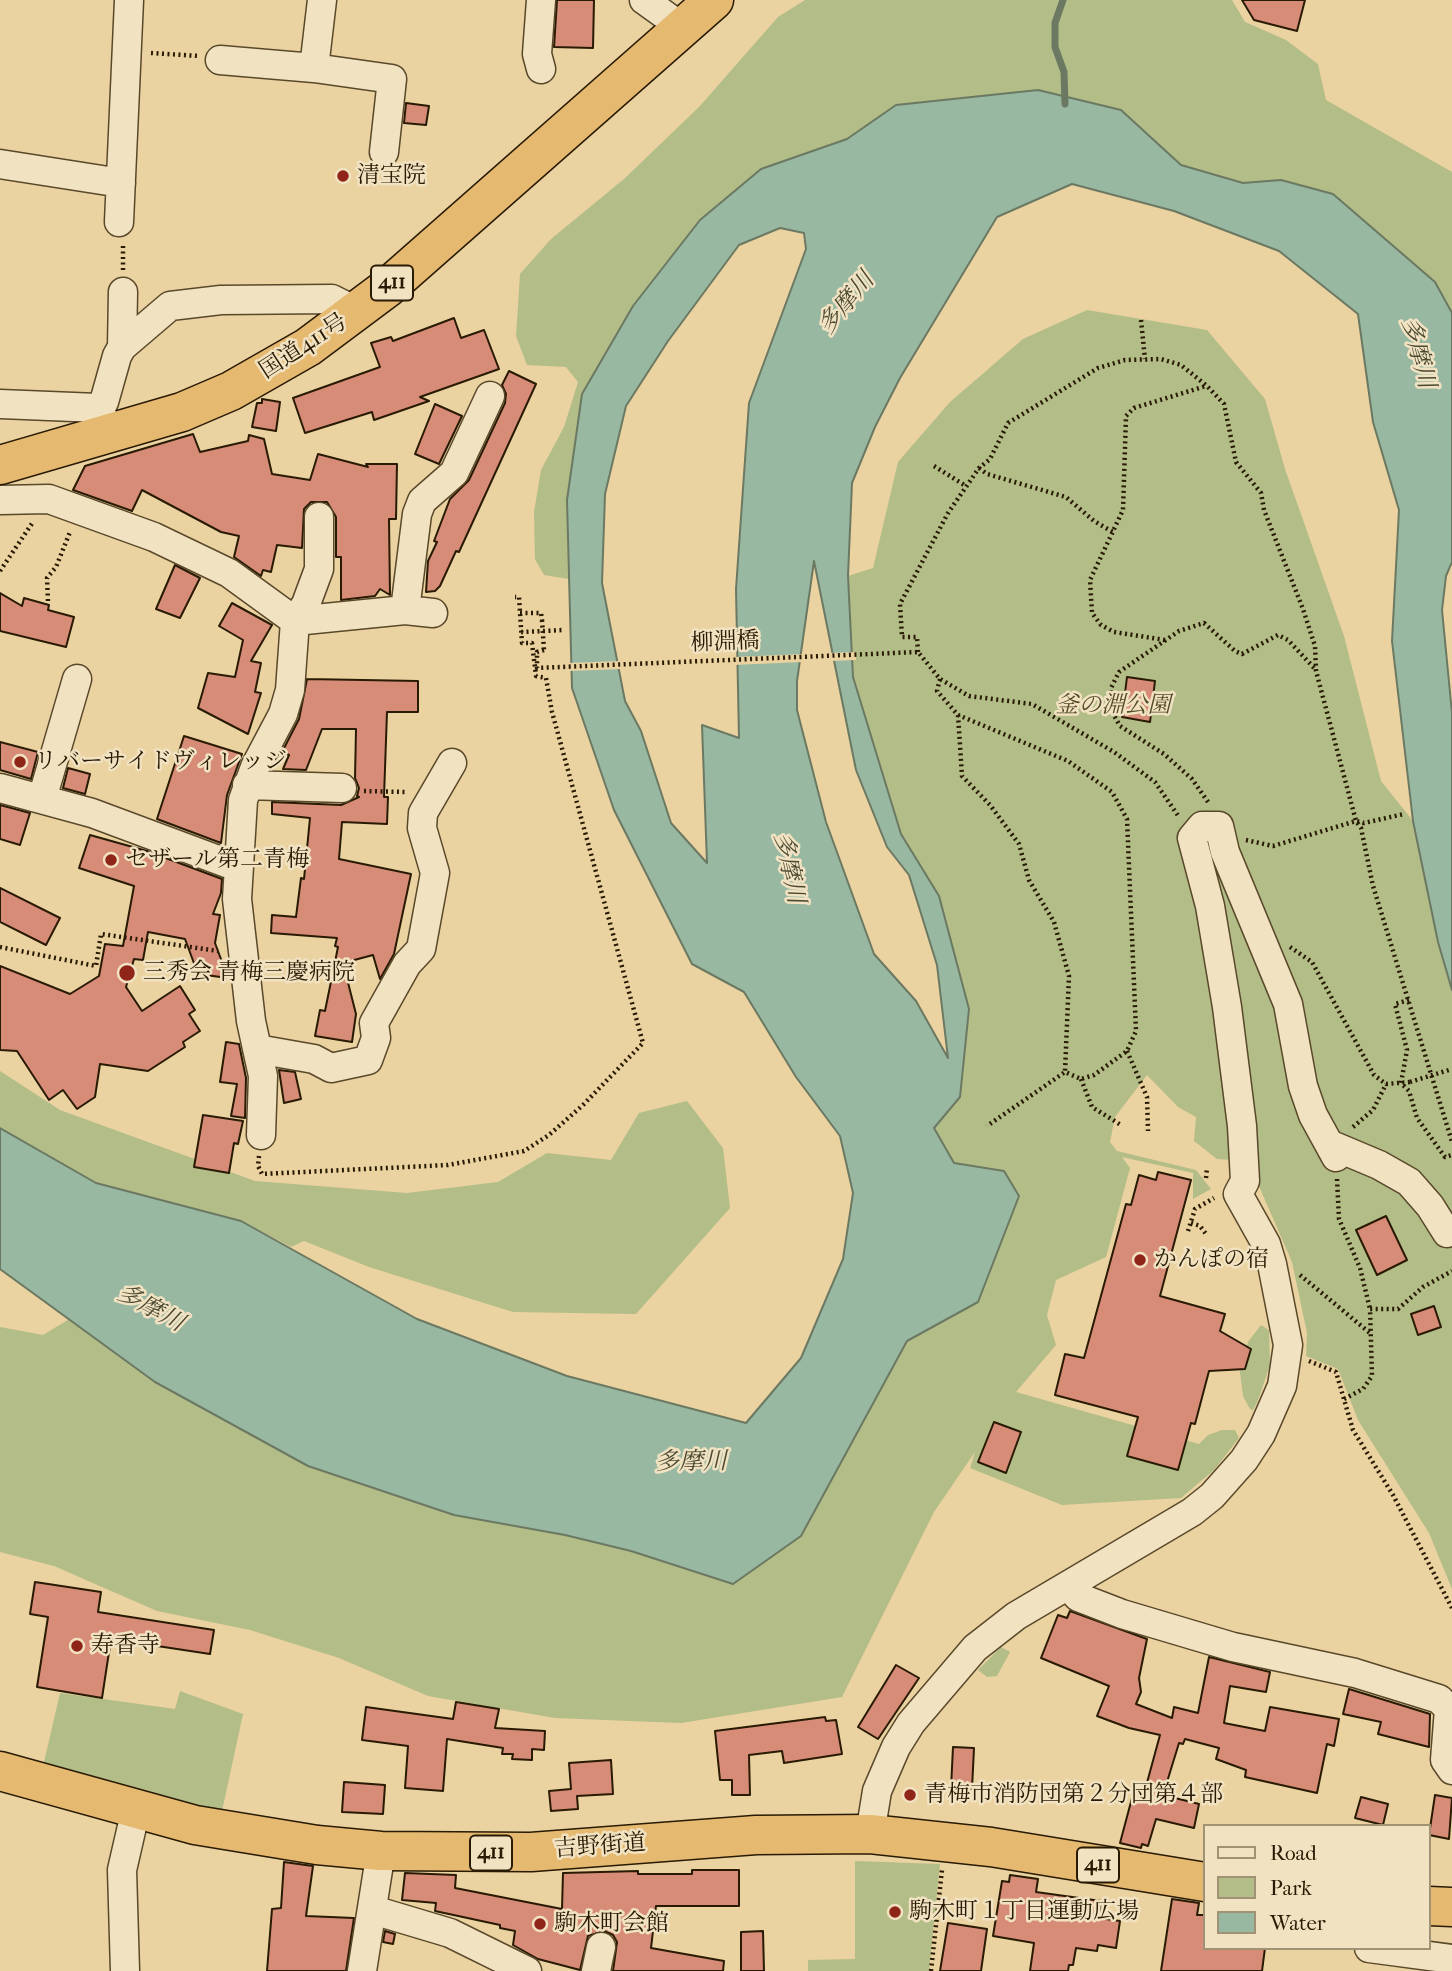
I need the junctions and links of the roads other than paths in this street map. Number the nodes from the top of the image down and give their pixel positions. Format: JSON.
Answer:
{"nodes":[{"id":1,"x":129,"y":0,"type":"edge"},
{"id":2,"x":322,"y":0,"type":"edge"},
{"id":3,"x":541,"y":0,"type":"edge"},
{"id":4,"x":644,"y":0,"type":"edge"},
{"id":5,"x":714,"y":0,"type":"edge"},
{"id":6,"x":683,"y":28,"type":"junction"},
{"id":7,"x":220,"y":60,"type":"road end"},
{"id":8,"x":314,"y":68,"type":"junction"},
{"id":9,"x":541,"y":69,"type":"dead end"},
{"id":10,"x":384,"y":152,"type":"dead end"},
{"id":11,"x":0,"y":164,"type":"edge"},
{"id":12,"x":121,"y":183,"type":"junction"},
{"id":13,"x":119,"y":222,"type":"dead end"},
{"id":14,"x":123,"y":292,"type":"dead end"},
{"id":15,"x":358,"y":312,"type":"junction"},
{"id":16,"x":122,"y":347,"type":"junction"},
{"id":17,"x":0,"y":404,"type":"edge"},
{"id":18,"x":478,"y":405,"type":"dead end"},
{"id":19,"x":104,"y":421,"type":"junction"},
{"id":20,"x":0,"y":465,"type":"edge"},
{"id":21,"x":0,"y":500,"type":"edge"},
{"id":22,"x":318,"y":517,"type":"dead end"},
{"id":23,"x":405,"y":610,"type":"junction"},
{"id":24,"x":433,"y":613,"type":"dead end"},
{"id":25,"x":295,"y":621,"type":"junction"},
{"id":26,"x":77,"y":679,"type":"dead end"},
{"id":27,"x":452,"y":763,"type":"dead end"},
{"id":28,"x":247,"y":785,"type":"junction"},
{"id":29,"x":0,"y":788,"type":"edge"},
{"id":30,"x":342,"y":788,"type":"road end"},
{"id":31,"x":42,"y":799,"type":"junction"},
{"id":32,"x":237,"y":867,"type":"junction"},
{"id":33,"x":257,"y":1049,"type":"junction"},
{"id":34,"x":261,"y":1135,"type":"road end"},
{"id":35,"x":1447,"y":1233,"type":"dead end"},
{"id":36,"x":1069,"y":1586,"type":"junction"},
{"id":37,"x":0,"y":1770,"type":"edge"},
{"id":38,"x":1452,"y":1770,"type":"edge"},
{"id":39,"x":136,"y":1809,"type":"junction"},
{"id":40,"x":870,"y":1834,"type":"junction"},
{"id":41,"x":381,"y":1851,"type":"junction"},
{"id":42,"x":1204,"y":1882,"type":"edge"},
{"id":43,"x":1431,"y":1906,"type":"edge"},
{"id":44,"x":1452,"y":1907,"type":"edge"},
{"id":45,"x":373,"y":1910,"type":"junction"},
{"id":46,"x":1379,"y":1950,"type":"edge"},
{"id":47,"x":1441,"y":1963,"type":"edge"},
{"id":48,"x":125,"y":1971,"type":"edge"},
{"id":49,"x":362,"y":1971,"type":"edge"},
{"id":50,"x":527,"y":1971,"type":"edge"}],
"edges":[{"from":1,"to":12,"type":"street"},
{"from":2,"to":8,"type":"street"},
{"from":3,"to":9,"type":"street"},
{"from":4,"to":6,"type":"street"},
{"from":5,"to":6,"type":"highway","name":"国道411号","number":"411"},
{"from":6,"to":15,"type":"highway","name":"国道411号","number":"411"},
{"from":7,"to":8,"type":"street"},
{"from":8,"to":10,"type":"street"},
{"from":11,"to":12,"type":"street"},
{"from":12,"to":13,"type":"street"},
{"from":14,"to":16,"type":"street"},
{"from":15,"to":16,"type":"street"},
{"from":15,"to":19,"type":"highway","name":"国道411号","number":"411"},
{"from":16,"to":19,"type":"street"},
{"from":17,"to":19,"type":"street"},
{"from":18,"to":23,"type":"street"},
{"from":19,"to":20,"type":"highway","name":"国道411号","number":"411"},
{"from":21,"to":25,"type":"street"},
{"from":22,"to":25,"type":"street"},
{"from":23,"to":24,"type":"street"},
{"from":23,"to":25,"type":"street"},
{"from":25,"to":28,"type":"street"},
{"from":26,"to":31,"type":"street"},
{"from":27,"to":33,"type":"street"},
{"from":28,"to":30,"type":"street"},
{"from":28,"to":32,"type":"street"},
{"from":29,"to":31,"type":"street"},
{"from":31,"to":32,"type":"street"},
{"from":32,"to":33,"type":"street"},
{"from":33,"to":34,"type":"street"},
{"from":35,"to":36,"type":"street"},
{"from":36,"to":38,"type":"street"},
{"from":36,"to":40,"type":"street"},
{"from":37,"to":39,"type":"highway","name":"吉野街道","number":"411"},
{"from":39,"to":41,"type":"highway","name":"吉野街道","number":"411"},
{"from":39,"to":48,"type":"street"},
{"from":40,"to":41,"type":"highway","name":"吉野街道","number":"411"},
{"from":40,"to":42,"type":"highway","name":"吉野街道","number":"411"},
{"from":41,"to":45,"type":"street"},
{"from":43,"to":44,"type":"highway"},
{"from":45,"to":49,"type":"street"},
{"from":45,"to":50,"type":"street"},
{"from":46,"to":47,"type":"street"}]}
